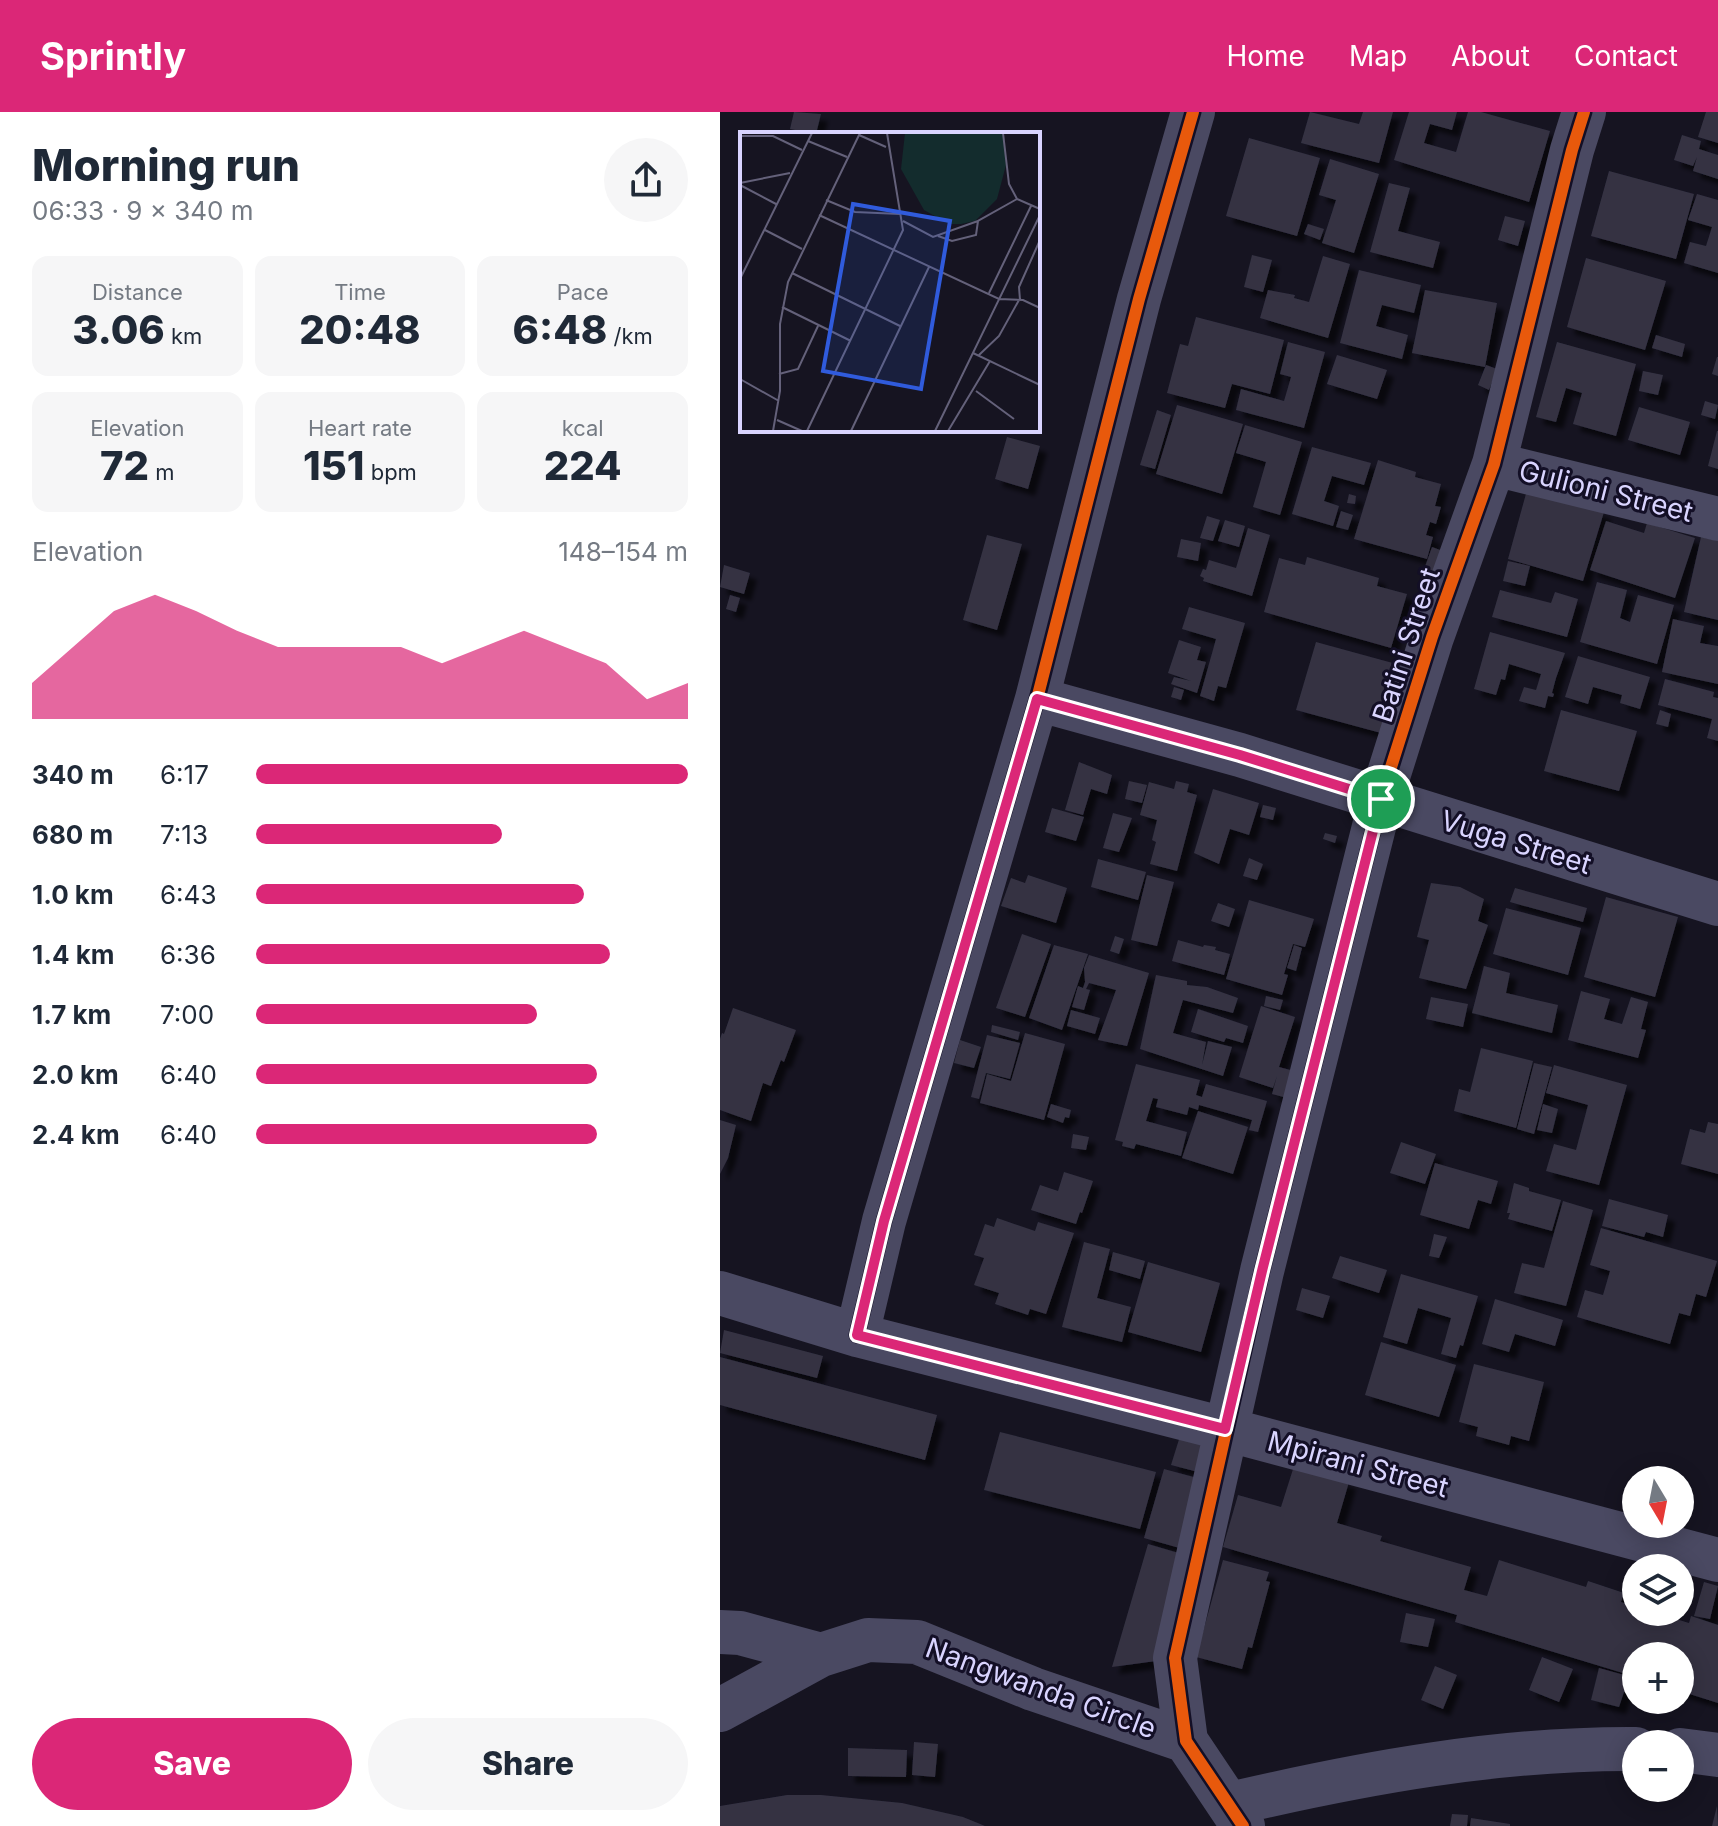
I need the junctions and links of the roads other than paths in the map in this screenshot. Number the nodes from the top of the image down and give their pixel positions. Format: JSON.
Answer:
{"nodes":[{"id":1,"x":1193,"y":112,"type":"edge"},
{"id":2,"x":1584,"y":112,"type":"edge"},
{"id":3,"x":1494,"y":464,"type":"junction"},
{"id":4,"x":1718,"y":519,"type":"edge"},
{"id":5,"x":1037,"y":699,"type":"junction"},
{"id":6,"x":1381,"y":799,"type":"junction"},
{"id":7,"x":1718,"y":904,"type":"edge"},
{"id":8,"x":720,"y":1293,"type":"edge"},
{"id":9,"x":857,"y":1335,"type":"junction"},
{"id":10,"x":1225,"y":1429,"type":"junction"},
{"id":11,"x":1718,"y":1560,"type":"edge"},
{"id":12,"x":720,"y":1632,"type":"edge"},
{"id":13,"x":821,"y":1655,"type":"junction"},
{"id":14,"x":720,"y":1710,"type":"edge"},
{"id":15,"x":1186,"y":1741,"type":"junction"},
{"id":16,"x":1622,"y":1749,"type":"edge"},
{"id":17,"x":1694,"y":1752,"type":"edge"},
{"id":18,"x":1718,"y":1755,"type":"edge"},
{"id":19,"x":1236,"y":1815,"type":"edge"}],
"edges":[{"from":1,"to":5,"type":"street"},
{"from":2,"to":3,"type":"street","name":"Batini Street"},
{"from":3,"to":4,"type":"street","name":"Gulioni Street"},
{"from":3,"to":6,"type":"street","name":"Batini Street"},
{"from":5,"to":6,"type":"street","name":"Vuga Street"},
{"from":5,"to":9,"type":"street"},
{"from":6,"to":7,"type":"street","name":"Vuga Street"},
{"from":6,"to":10,"type":"street","name":"Batini Street"},
{"from":8,"to":9,"type":"street","name":"Mpirani Street"},
{"from":9,"to":10,"type":"street","name":"Mpirani Street"},
{"from":10,"to":11,"type":"street","name":"Mpirani Street"},
{"from":10,"to":15,"type":"street","name":"Nangwanda Circle"},
{"from":12,"to":13,"type":"street"},
{"from":13,"to":14,"type":"street","name":"Nangwanda Circle"},
{"from":13,"to":15,"type":"street","name":"Nangwanda Circle"},
{"from":15,"to":19,"type":"street","name":"Nangwanda Circle"},
{"from":16,"to":19,"type":"street"},
{"from":17,"to":18,"type":"street"}]}
